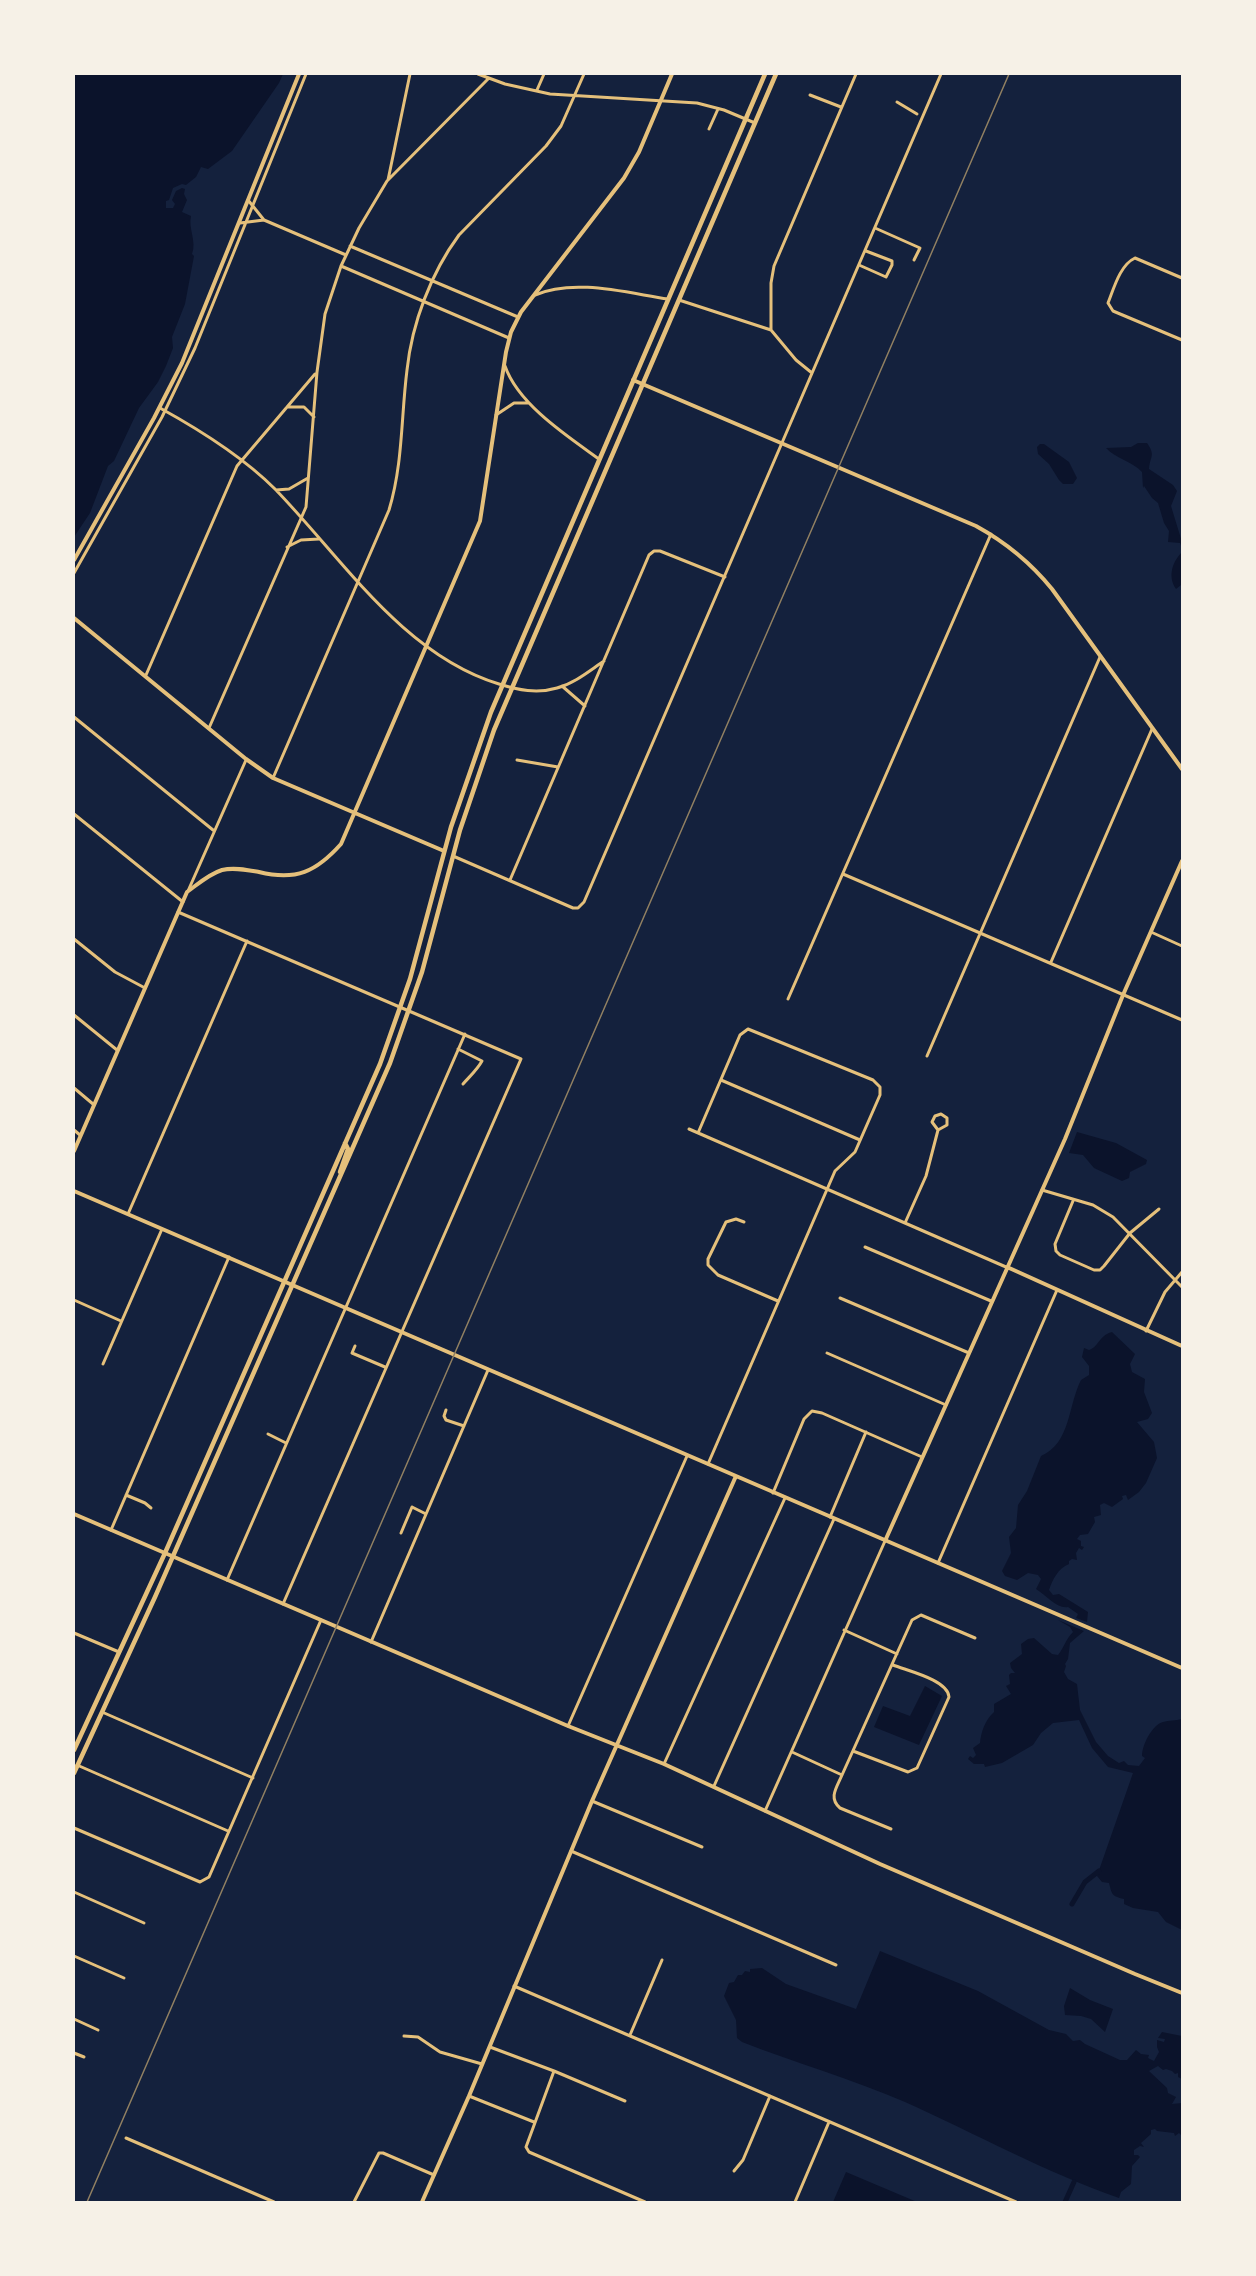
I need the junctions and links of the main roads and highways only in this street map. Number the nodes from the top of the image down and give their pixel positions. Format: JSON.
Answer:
{"nodes":[{"id":1,"x":765,"y":74,"type":"edge"},
{"id":2,"x":776,"y":74,"type":"edge"},
{"id":3,"x":567,"y":533,"type":"junction"},
{"id":4,"x":571,"y":549,"type":"junction"},
{"id":5,"x":448,"y":838,"type":"junction"},
{"id":6,"x":444,"y":851,"type":"junction"},
{"id":7,"x":453,"y":856,"type":"junction"},
{"id":8,"x":450,"y":868,"type":"junction"},
{"id":9,"x":345,"y":1143,"type":"junction"},
{"id":10,"x":339,"y":1181,"type":"junction"},
{"id":11,"x":228,"y":1408,"type":"junction"},
{"id":12,"x":232,"y":1424,"type":"junction"},
{"id":13,"x":99,"y":1695,"type":"junction"},
{"id":14,"x":102,"y":1712,"type":"junction"},
{"id":15,"x":74,"y":1750,"type":"edge"},
{"id":16,"x":74,"y":1773,"type":"edge"}],
"edges":[{"from":1,"to":3,"type":"main road"},
{"from":2,"to":4,"type":"main road"},
{"from":3,"to":4,"type":"main road"},
{"from":3,"to":5,"type":"main road"},
{"from":4,"to":7,"type":"main road"},
{"from":5,"to":6,"type":"main road"},
{"from":5,"to":7,"type":"main road"},
{"from":6,"to":8,"type":"main road"},
{"from":6,"to":9,"type":"main road"},
{"from":7,"to":8,"type":"main road"},
{"from":8,"to":10,"type":"main road"},
{"from":9,"to":10,"type":"main road"},
{"from":9,"to":11,"type":"main road"},
{"from":10,"to":12,"type":"main road"},
{"from":11,"to":12,"type":"main road"},
{"from":11,"to":13,"type":"main road"},
{"from":12,"to":14,"type":"main road"},
{"from":13,"to":14,"type":"main road"},
{"from":13,"to":15,"type":"main road"},
{"from":14,"to":16,"type":"main road"}]}
